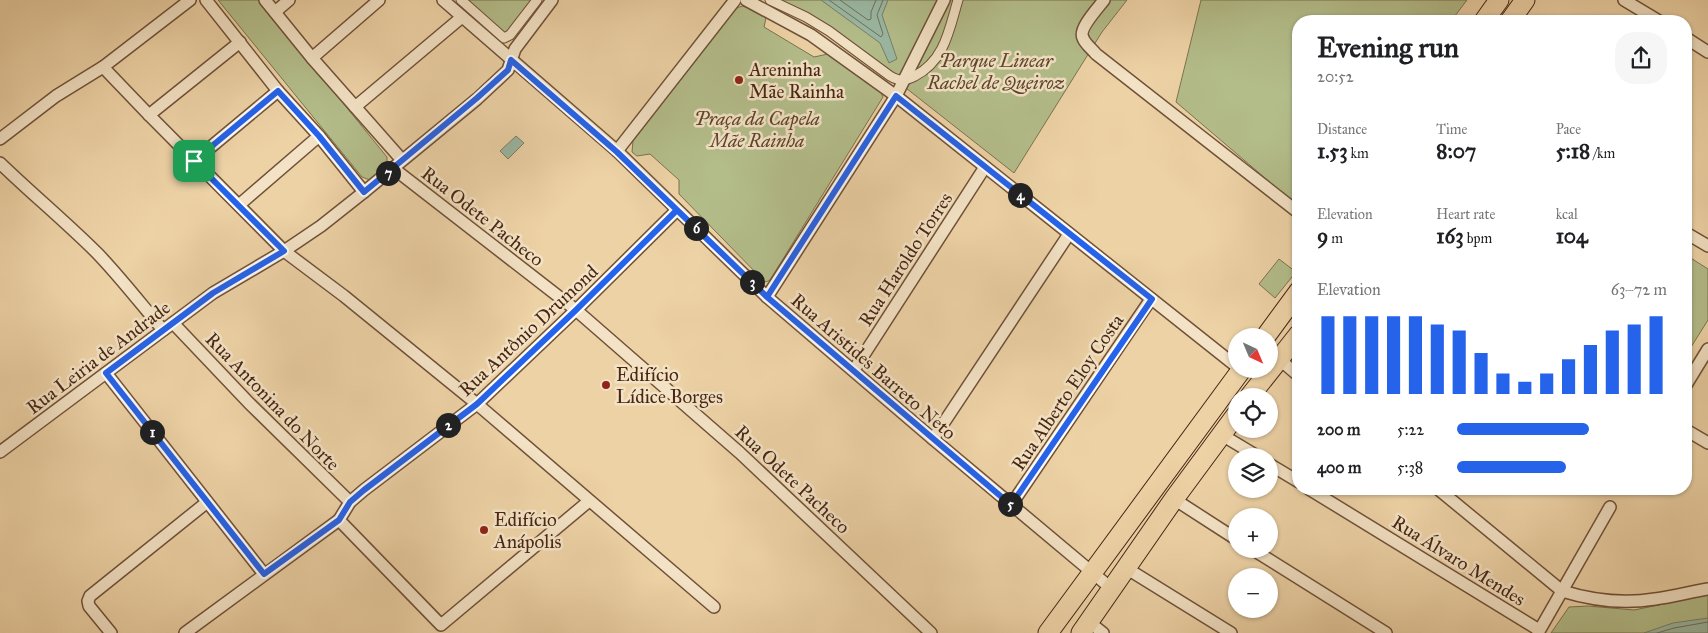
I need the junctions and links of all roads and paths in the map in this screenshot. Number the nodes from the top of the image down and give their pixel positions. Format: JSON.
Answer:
{"nodes":[{"id":1,"x":190,"y":0,"type":"edge"},
{"id":2,"x":206,"y":0,"type":"edge"},
{"id":3,"x":265,"y":0,"type":"edge"},
{"id":4,"x":289,"y":0,"type":"edge"},
{"id":5,"x":380,"y":0,"type":"edge"},
{"id":6,"x":443,"y":0,"type":"edge"},
{"id":7,"x":461,"y":0,"type":"edge"},
{"id":8,"x":537,"y":0,"type":"edge"},
{"id":9,"x":552,"y":0,"type":"edge"},
{"id":10,"x":735,"y":0,"type":"edge"},
{"id":11,"x":746,"y":0,"type":"edge"},
{"id":12,"x":770,"y":0,"type":"edge"},
{"id":13,"x":944,"y":0,"type":"edge"},
{"id":14,"x":958,"y":0,"type":"edge"},
{"id":15,"x":1104,"y":0,"type":"edge"},
{"id":16,"x":1499,"y":0,"type":"edge"},
{"id":17,"x":1525,"y":0,"type":"edge"},
{"id":18,"x":1624,"y":0,"type":"edge"},
{"id":19,"x":275,"y":12,"type":"junction"},
{"id":20,"x":1488,"y":15,"type":"edge"},
{"id":21,"x":1514,"y":15,"type":"edge"},
{"id":22,"x":1649,"y":15,"type":"edge"},
{"id":23,"x":462,"y":17,"type":"junction"},
{"id":24,"x":240,"y":42,"type":"junction"},
{"id":25,"x":1692,"y":42,"type":"edge"},
{"id":26,"x":1708,"y":52,"type":"edge"},
{"id":27,"x":312,"y":58,"type":"junction"},
{"id":28,"x":511,"y":60,"type":"junction"},
{"id":29,"x":103,"y":67,"type":"junction"},
{"id":30,"x":904,"y":80,"type":"junction"},
{"id":31,"x":278,"y":91,"type":"junction"},
{"id":32,"x":896,"y":96,"type":"junction"},
{"id":33,"x":355,"y":107,"type":"junction"},
{"id":34,"x":149,"y":115,"type":"junction"},
{"id":35,"x":319,"y":136,"type":"junction"},
{"id":36,"x":0,"y":139,"type":"edge"},
{"id":37,"x":617,"y":152,"type":"junction"},
{"id":38,"x":402,"y":160,"type":"junction"},
{"id":39,"x":194,"y":161,"type":"junction"},
{"id":40,"x":0,"y":163,"type":"edge"},
{"id":41,"x":985,"y":167,"type":"junction"},
{"id":42,"x":393,"y":168,"type":"junction"},
{"id":43,"x":364,"y":192,"type":"junction"},
{"id":44,"x":238,"y":205,"type":"junction"},
{"id":45,"x":1292,"y":208,"type":"edge"},
{"id":46,"x":677,"y":210,"type":"junction"},
{"id":47,"x":1069,"y":234,"type":"junction"},
{"id":48,"x":1692,"y":237,"type":"edge"},
{"id":49,"x":1708,"y":246,"type":"edge"},
{"id":50,"x":284,"y":251,"type":"junction"},
{"id":51,"x":767,"y":297,"type":"junction"},
{"id":52,"x":1152,"y":299,"type":"junction"},
{"id":53,"x":1292,"y":301,"type":"edge"},
{"id":54,"x":576,"y":310,"type":"junction"},
{"id":55,"x":173,"y":323,"type":"junction"},
{"id":56,"x":1272,"y":328,"type":"edge"},
{"id":57,"x":163,"y":330,"type":"junction"},
{"id":58,"x":1292,"y":343,"type":"edge"},
{"id":59,"x":1708,"y":349,"type":"edge"},
{"id":60,"x":1279,"y":359,"type":"junction"},
{"id":61,"x":1228,"y":360,"type":"edge"},
{"id":62,"x":854,"y":370,"type":"junction"},
{"id":63,"x":1292,"y":370,"type":"edge"},
{"id":64,"x":106,"y":373,"type":"junction"},
{"id":65,"x":1692,"y":375,"type":"edge"},
{"id":66,"x":1234,"y":378,"type":"edge"},
{"id":67,"x":1256,"y":388,"type":"edge"},
{"id":68,"x":477,"y":404,"type":"junction"},
{"id":69,"x":1228,"y":426,"type":"edge"},
{"id":70,"x":1692,"y":434,"type":"edge"},
{"id":71,"x":1222,"y":435,"type":"junction"},
{"id":72,"x":933,"y":439,"type":"junction"},
{"id":73,"x":1708,"y":443,"type":"edge"},
{"id":74,"x":1243,"y":448,"type":"edge"},
{"id":75,"x":0,"y":452,"type":"edge"},
{"id":76,"x":1278,"y":469,"type":"edge"},
{"id":77,"x":1292,"y":478,"type":"edge"},
{"id":78,"x":1320,"y":495,"type":"edge"},
{"id":79,"x":1445,"y":495,"type":"edge"},
{"id":80,"x":1174,"y":499,"type":"junction"},
{"id":81,"x":589,"y":501,"type":"junction"},
{"id":82,"x":206,"y":502,"type":"junction"},
{"id":83,"x":350,"y":502,"type":"junction"},
{"id":84,"x":1011,"y":505,"type":"junction"},
{"id":85,"x":1610,"y":507,"type":"dead end"},
{"id":86,"x":339,"y":520,"type":"junction"},
{"id":87,"x":1228,"y":534,"type":"edge"},
{"id":88,"x":1266,"y":558,"type":"edge"},
{"id":89,"x":1126,"y":568,"type":"junction"},
{"id":90,"x":1092,"y":573,"type":"junction"},
{"id":91,"x":264,"y":574,"type":"junction"},
{"id":92,"x":1112,"y":589,"type":"junction"},
{"id":93,"x":1708,"y":589,"type":"edge"},
{"id":94,"x":1562,"y":591,"type":"junction"},
{"id":95,"x":714,"y":607,"type":"dead end"},
{"id":96,"x":1091,"y":629,"type":"edge"},
{"id":97,"x":1539,"y":631,"type":"edge"},
{"id":98,"x":111,"y":633,"type":"edge"},
{"id":99,"x":185,"y":633,"type":"edge"},
{"id":100,"x":931,"y":633,"type":"edge"},
{"id":101,"x":1048,"y":633,"type":"edge"},
{"id":102,"x":1231,"y":633,"type":"edge"},
{"id":103,"x":1386,"y":633,"type":"edge"}],
"edges":[{"from":1,"to":29,"type":"street"},
{"from":2,"to":24,"type":"street"},
{"from":3,"to":19,"type":"street","name":"Rua Odete Pacheco"},
{"from":4,"to":19,"type":"street"},
{"from":5,"to":27,"type":"street"},
{"from":6,"to":23,"type":"street","name":"Rua Aristides Barreto Neto"},
{"from":7,"to":8,"type":"street"},
{"from":9,"to":28,"type":"street","name":"Rua Leiria de Andrade"},
{"from":10,"to":37,"type":"street"},
{"from":11,"to":32,"type":"street"},
{"from":12,"to":30,"type":"street"},
{"from":13,"to":30,"type":"street"},
{"from":14,"to":30,"type":"street"},
{"from":15,"to":45,"type":"street"},
{"from":16,"to":20,"type":"main road"},
{"from":17,"to":21,"type":"main road"},
{"from":18,"to":22,"type":"street"},
{"from":19,"to":27,"type":"street","name":"Rua Odete Pacheco"},
{"from":23,"to":28,"type":"street","name":"Rua Aristides Barreto Neto"},
{"from":23,"to":33,"type":"street"},
{"from":24,"to":31,"type":"street"},
{"from":24,"to":34,"type":"street"},
{"from":25,"to":26,"type":"street"},
{"from":27,"to":33,"type":"street","name":"Rua Odete Pacheco"},
{"from":28,"to":37,"type":"street","name":"Rua Aristides Barreto Neto"},
{"from":28,"to":38,"type":"street","name":"Rua Leiria de Andrade"},
{"from":29,"to":34,"type":"street"},
{"from":29,"to":36,"type":"street"},
{"from":30,"to":32,"type":"street"},
{"from":31,"to":35,"type":"street"},
{"from":31,"to":39,"type":"street"},
{"from":32,"to":41,"type":"street"},
{"from":32,"to":51,"type":"street"},
{"from":33,"to":38,"type":"street","name":"Rua Odete Pacheco"},
{"from":34,"to":39,"type":"street"},
{"from":35,"to":43,"type":"street"},
{"from":35,"to":44,"type":"street"},
{"from":37,"to":46,"type":"street","name":"Rua Aristides Barreto Neto"},
{"from":38,"to":42,"type":"street","name":"Rua Leiria de Andrade"},
{"from":39,"to":44,"type":"street"},
{"from":40,"to":57,"type":"street"},
{"from":41,"to":47,"type":"street"},
{"from":41,"to":62,"type":"street","name":"Rua Haroldo Torres"},
{"from":42,"to":43,"type":"street","name":"Rua Leiria de Andrade"},
{"from":42,"to":54,"type":"street","name":"Rua Odete Pacheco"},
{"from":43,"to":50,"type":"street","name":"Rua Leiria de Andrade"},
{"from":44,"to":50,"type":"street"},
{"from":46,"to":51,"type":"street","name":"Rua Aristides Barreto Neto"},
{"from":46,"to":54,"type":"street","name":"Rua Antônio Drumond"},
{"from":47,"to":52,"type":"street"},
{"from":47,"to":72,"type":"street"},
{"from":48,"to":49,"type":"street"},
{"from":50,"to":55,"type":"street","name":"Rua Leiria de Andrade"},
{"from":50,"to":68,"type":"street"},
{"from":51,"to":62,"type":"street","name":"Rua Aristides Barreto Neto"},
{"from":52,"to":61,"type":"street"},
{"from":52,"to":84,"type":"street","name":"Rua Alberto Eloy Costa"},
{"from":53,"to":56,"type":"main road"},
{"from":54,"to":68,"type":"street","name":"Rua Antônio Drumond"},
{"from":54,"to":100,"type":"street","name":"Rua Odete Pacheco"},
{"from":55,"to":57,"type":"street","name":"Rua Leiria de Andrade"},
{"from":55,"to":83,"type":"street","name":"Rua Antonina do Norte"},
{"from":57,"to":64,"type":"street","name":"Rua Leiria de Andrade"},
{"from":58,"to":60,"type":"main road"},
{"from":59,"to":65,"type":"street"},
{"from":60,"to":63,"type":"street"},
{"from":60,"to":67,"type":"main road"},
{"from":62,"to":72,"type":"street","name":"Rua Aristides Barreto Neto"},
{"from":64,"to":75,"type":"street","name":"Rua Leiria de Andrade"},
{"from":64,"to":82,"type":"street"},
{"from":66,"to":90,"type":"main road"},
{"from":68,"to":81,"type":"street"},
{"from":68,"to":83,"type":"street","name":"Rua Antônio Drumond"},
{"from":69,"to":71,"type":"main road"},
{"from":70,"to":73,"type":"street"},
{"from":71,"to":74,"type":"street"},
{"from":71,"to":80,"type":"main road"},
{"from":72,"to":84,"type":"street","name":"Rua Aristides Barreto Neto"},
{"from":76,"to":77,"type":"street"},
{"from":78,"to":97,"type":"street","name":"Rua Álvaro Mendes"},
{"from":79,"to":94,"type":"street"},
{"from":80,"to":87,"type":"street"},
{"from":80,"to":89,"type":"main road"},
{"from":81,"to":86,"type":"street"},
{"from":81,"to":95,"type":"street"},
{"from":82,"to":91,"type":"street"},
{"from":82,"to":98,"type":"street"},
{"from":83,"to":86,"type":"street","name":"Rua Antônio Drumond"},
{"from":84,"to":90,"type":"street","name":"Rua Aristides Barreto Neto"},
{"from":85,"to":94,"type":"street"},
{"from":86,"to":91,"type":"street","name":"Rua Antônio Drumond"},
{"from":88,"to":103,"type":"street"},
{"from":89,"to":92,"type":"main road"},
{"from":89,"to":102,"type":"street"},
{"from":90,"to":92,"type":"street","name":"Rua Aristides Barreto Neto"},
{"from":90,"to":101,"type":"main road"},
{"from":91,"to":99,"type":"street","name":"Rua Antônio Drumond"},
{"from":92,"to":96,"type":"main road"},
{"from":93,"to":94,"type":"street"},
{"from":94,"to":97,"type":"street"}]}
